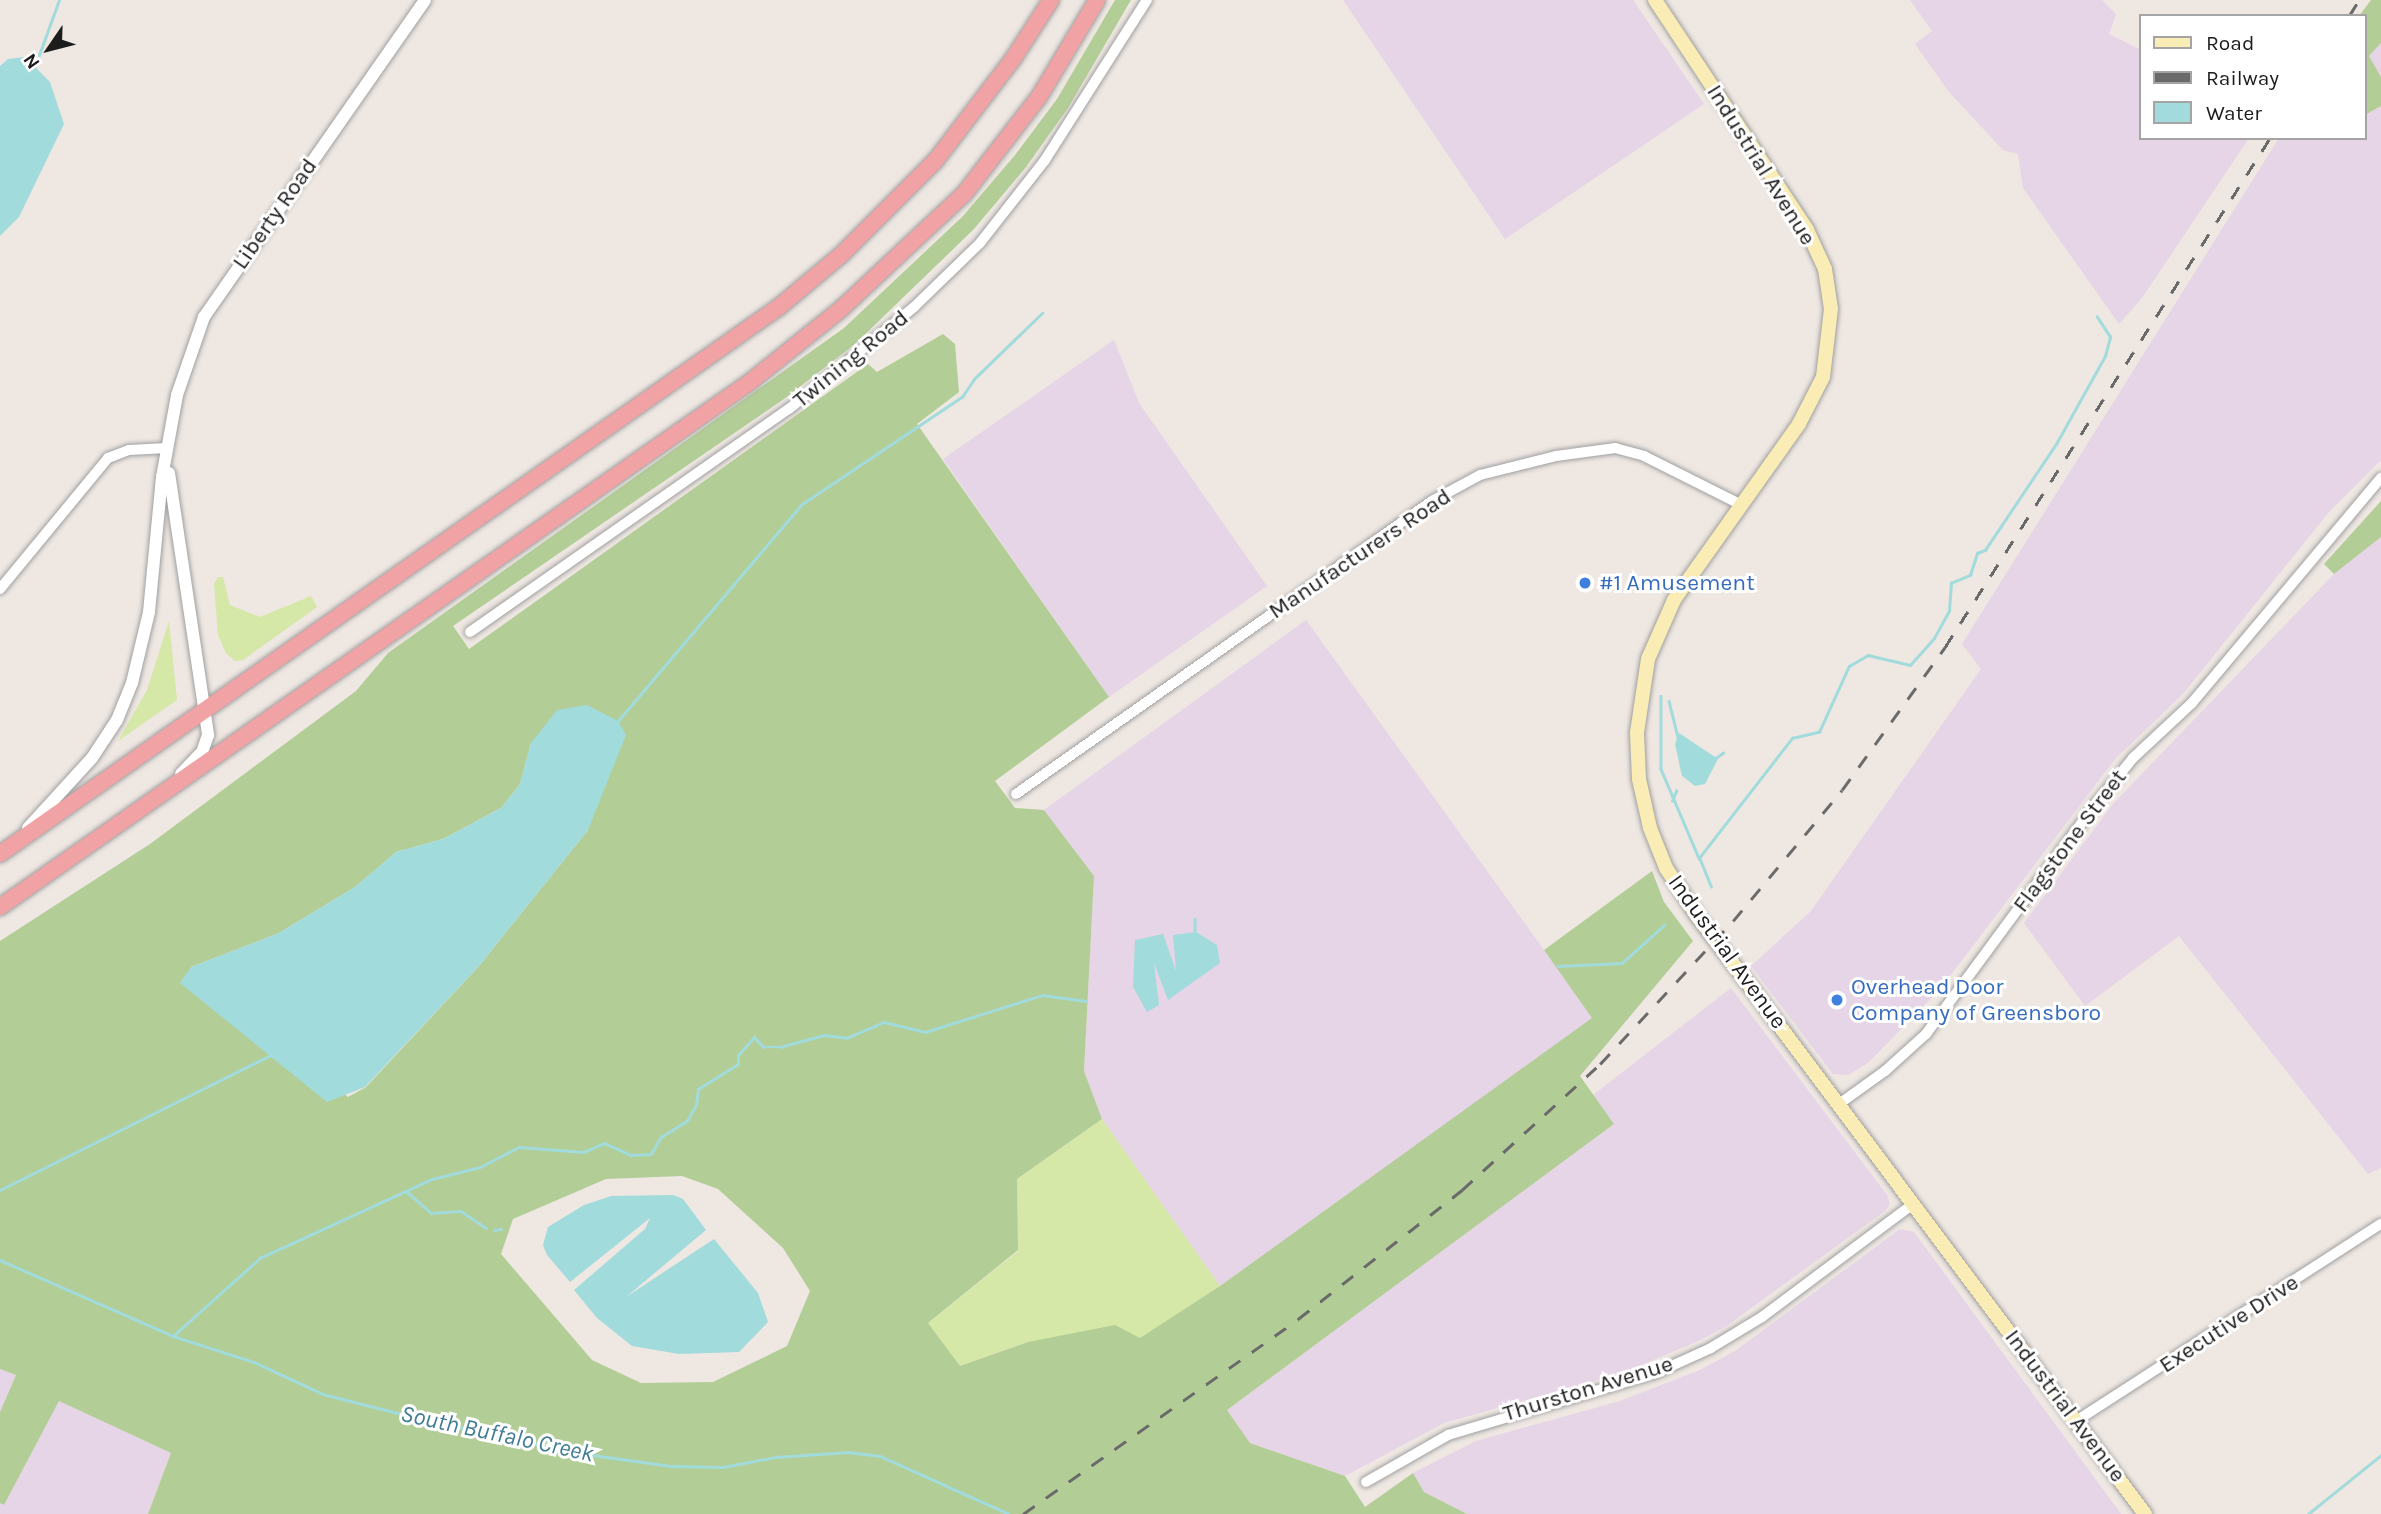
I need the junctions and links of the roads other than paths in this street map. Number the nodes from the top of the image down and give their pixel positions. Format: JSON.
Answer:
{"nodes":[{"id":1,"x":425,"y":0,"type":"edge"},
{"id":2,"x":1051,"y":0,"type":"edge"},
{"id":3,"x":1097,"y":0,"type":"edge"},
{"id":4,"x":1147,"y":0,"type":"edge"},
{"id":5,"x":1655,"y":0,"type":"edge"},
{"id":6,"x":167,"y":448,"type":"junction"},
{"id":7,"x":2381,"y":478,"type":"edge"},
{"id":8,"x":1740,"y":504,"type":"junction"},
{"id":9,"x":0,"y":589,"type":"edge"},
{"id":10,"x":470,"y":632,"type":"dead end"},
{"id":11,"x":206,"y":710,"type":"junction"},
{"id":12,"x":166,"y":789,"type":"junction"},
{"id":13,"x":1016,"y":794,"type":"dead end"},
{"id":14,"x":4,"y":851,"type":"edge"},
{"id":15,"x":0,"y":907,"type":"edge"},
{"id":16,"x":1839,"y":1104,"type":"junction"},
{"id":17,"x":1913,"y":1204,"type":"junction"},
{"id":18,"x":2381,"y":1224,"type":"edge"},
{"id":19,"x":2076,"y":1421,"type":"junction"},
{"id":20,"x":1366,"y":1482,"type":"dead end"},
{"id":21,"x":2144,"y":1514,"type":"edge"}],
"edges":[{"from":1,"to":6,"type":"street","name":"Liberty Road"},
{"from":2,"to":11,"type":"highway"},
{"from":3,"to":12,"type":"highway"},
{"from":4,"to":10,"type":"street","name":"Twining Road"},
{"from":5,"to":8,"type":"main road","name":"Industrial Avenue"},
{"from":6,"to":9,"type":"street"},
{"from":6,"to":11,"type":"street","name":"Liberty Road"},
{"from":6,"to":14,"type":"street","name":"Liberty Road"},
{"from":7,"to":16,"type":"street","name":"Flagstone Street"},
{"from":8,"to":13,"type":"street","name":"Manufacturers Road"},
{"from":8,"to":16,"type":"main road","name":"Industrial Avenue"},
{"from":11,"to":12,"type":"street","name":"Liberty Road"},
{"from":11,"to":14,"type":"highway"},
{"from":12,"to":15,"type":"highway"},
{"from":16,"to":17,"type":"main road","name":"Industrial Avenue"},
{"from":17,"to":19,"type":"main road","name":"Industrial Avenue"},
{"from":17,"to":20,"type":"street","name":"Thurston Avenue"},
{"from":18,"to":19,"type":"street","name":"Executive Drive"},
{"from":19,"to":21,"type":"main road","name":"Industrial Avenue"}]}
